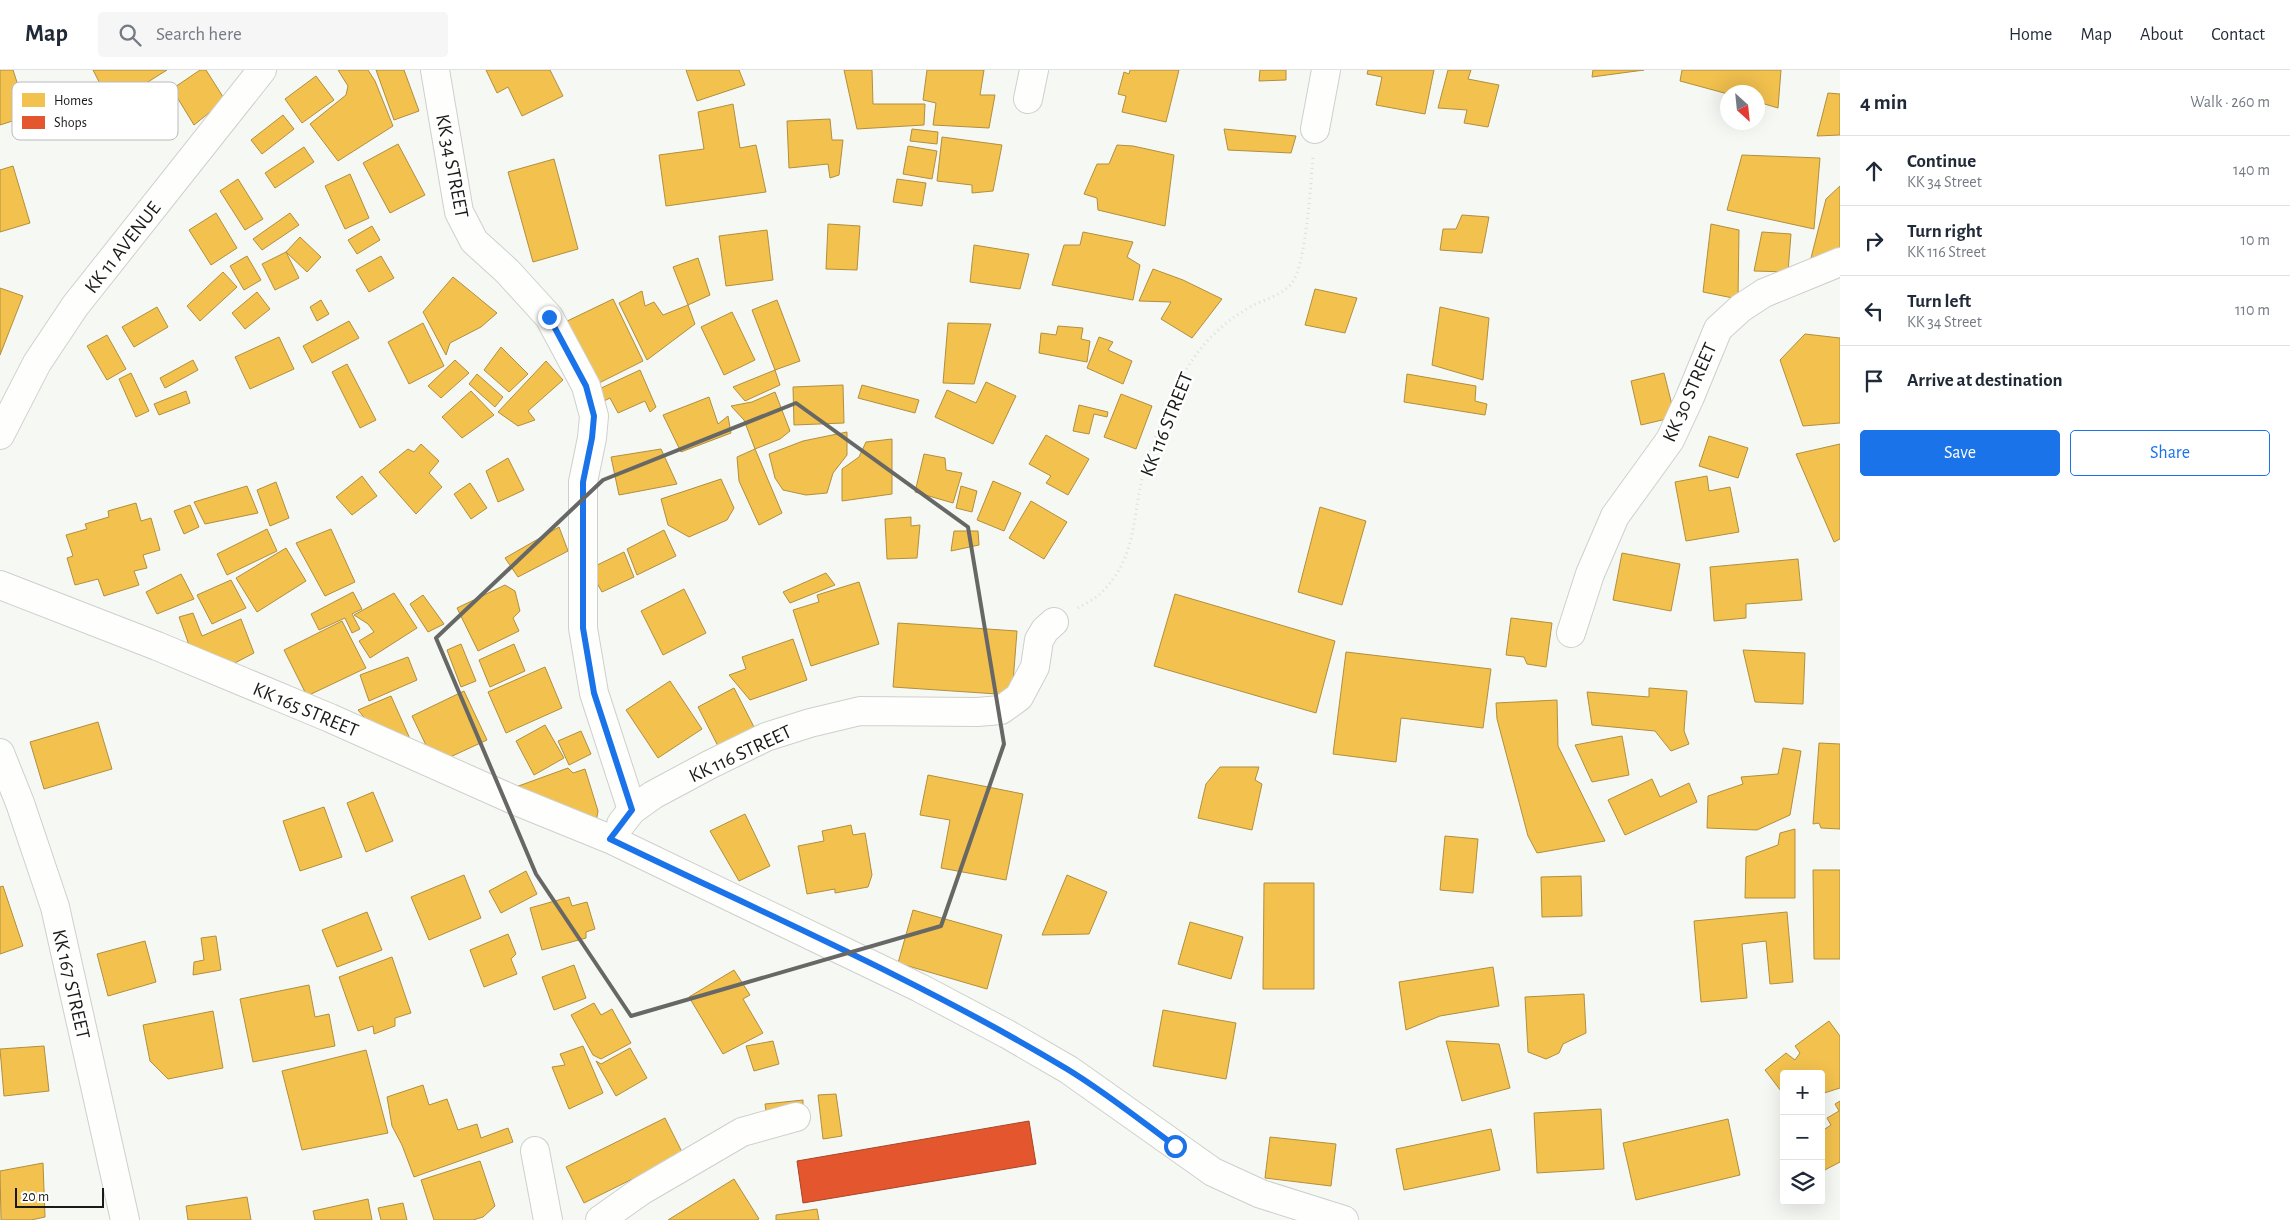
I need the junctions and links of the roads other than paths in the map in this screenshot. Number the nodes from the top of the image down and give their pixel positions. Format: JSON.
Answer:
{"nodes":[{"id":1,"x":262,"y":70,"type":"edge"},
{"id":2,"x":435,"y":70,"type":"edge"},
{"id":3,"x":1034,"y":70,"type":"edge"},
{"id":4,"x":1326,"y":70,"type":"edge"},
{"id":5,"x":1028,"y":99,"type":"dead end"},
{"id":6,"x":1315,"y":128,"type":"road end"},
{"id":7,"x":1840,"y":262,"type":"edge"},
{"id":8,"x":0,"y":435,"type":"edge"},
{"id":9,"x":0,"y":585,"type":"edge"},
{"id":10,"x":1054,"y":622,"type":"road end"},
{"id":11,"x":1572,"y":633,"type":"dead end"},
{"id":12,"x":0,"y":753,"type":"edge"},
{"id":13,"x":632,"y":810,"type":"junction"},
{"id":14,"x":610,"y":839,"type":"junction"},
{"id":15,"x":796,"y":1118,"type":"dead end"},
{"id":16,"x":535,"y":1151,"type":"dead end"},
{"id":17,"x":125,"y":1220,"type":"edge"},
{"id":18,"x":548,"y":1220,"type":"edge"},
{"id":19,"x":600,"y":1220,"type":"edge"},
{"id":20,"x":1344,"y":1220,"type":"edge"}],
"edges":[{"from":1,"to":8,"type":"street","name":"KK 11 AVENUE"},
{"from":2,"to":13,"type":"street","name":"KK 34 STREET"},
{"from":3,"to":5,"type":"street"},
{"from":4,"to":6,"type":"street"},
{"from":7,"to":11,"type":"street","name":"KK 30 STREET"},
{"from":9,"to":14,"type":"street","name":"KK 165 STREET"},
{"from":10,"to":13,"type":"street","name":"KK 116 STREET"},
{"from":12,"to":17,"type":"street","name":"KK 167 STREET"},
{"from":13,"to":14,"type":"street","name":"KK 116 STREET"},
{"from":14,"to":20,"type":"street"},
{"from":15,"to":19,"type":"street"},
{"from":16,"to":18,"type":"street"}]}
